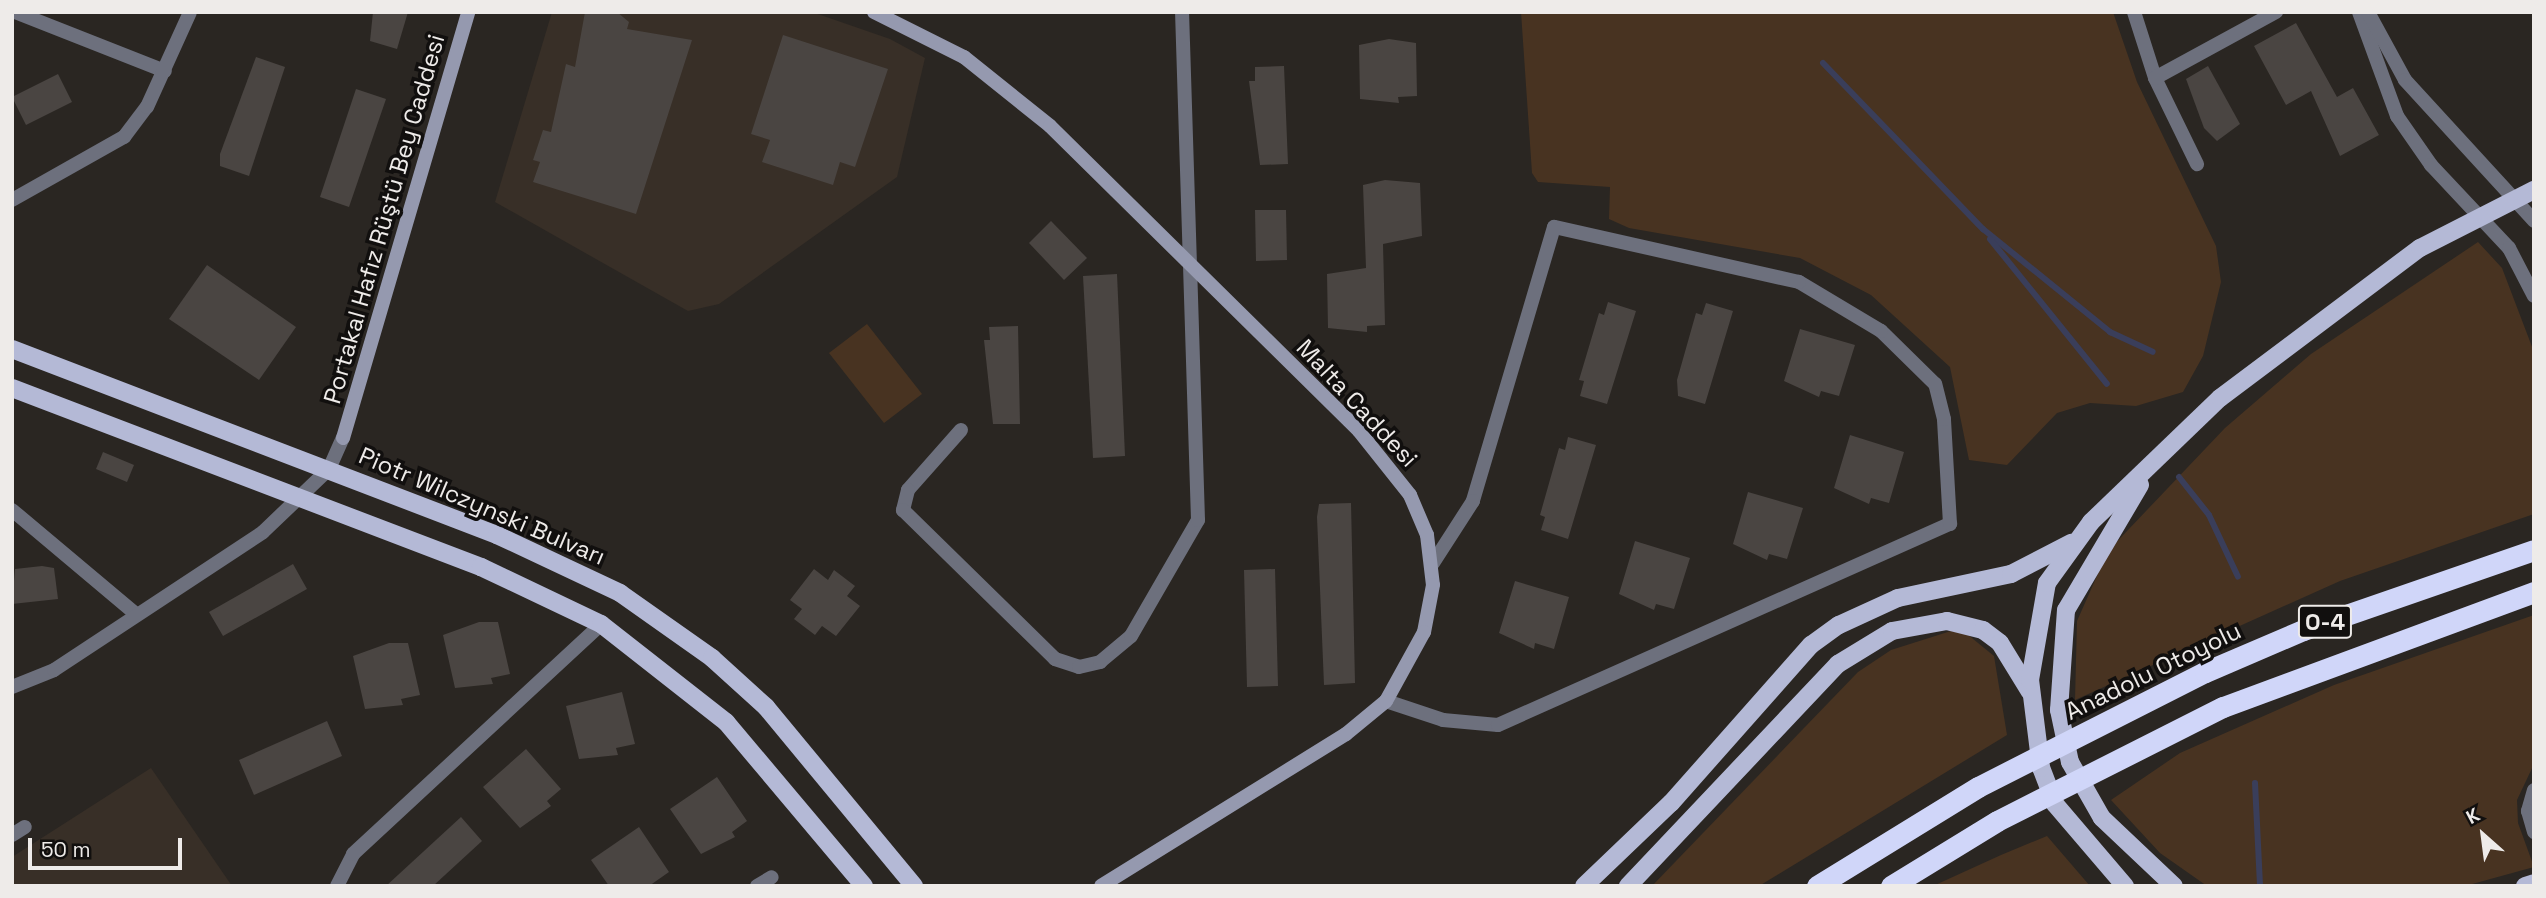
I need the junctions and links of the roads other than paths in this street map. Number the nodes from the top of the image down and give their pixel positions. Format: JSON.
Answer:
{"nodes":[{"id":1,"x":15,"y":12,"type":"edge"},
{"id":2,"x":190,"y":12,"type":"edge"},
{"id":3,"x":468,"y":12,"type":"edge"},
{"id":4,"x":874,"y":12,"type":"edge"},
{"id":5,"x":1182,"y":12,"type":"edge"},
{"id":6,"x":2134,"y":12,"type":"edge"},
{"id":7,"x":2276,"y":12,"type":"edge"},
{"id":8,"x":2359,"y":12,"type":"edge"},
{"id":9,"x":2368,"y":12,"type":"edge"},
{"id":10,"x":165,"y":71,"type":"junction"},
{"id":11,"x":2155,"y":78,"type":"junction"},
{"id":12,"x":2197,"y":164,"type":"dead end"},
{"id":13,"x":2534,"y":190,"type":"edge"},
{"id":14,"x":12,"y":200,"type":"edge"},
{"id":15,"x":2534,"y":201,"type":"edge"},
{"id":16,"x":2478,"y":213,"type":"junction"},
{"id":17,"x":2534,"y":221,"type":"edge"},
{"id":18,"x":1190,"y":264,"type":"junction"},
{"id":19,"x":2533,"y":297,"type":"edge"},
{"id":20,"x":12,"y":349,"type":"edge"},
{"id":21,"x":12,"y":388,"type":"edge"},
{"id":22,"x":961,"y":430,"type":"dead end"},
{"id":23,"x":343,"y":439,"type":"joint"},
{"id":24,"x":2157,"y":458,"type":"junction"},
{"id":25,"x":329,"y":469,"type":"junction"},
{"id":26,"x":299,"y":502,"type":"junction"},
{"id":27,"x":12,"y":510,"type":"edge"},
{"id":28,"x":2080,"y":538,"type":"junction"},
{"id":29,"x":2534,"y":550,"type":"edge"},
{"id":30,"x":1433,"y":563,"type":"junction"},
{"id":31,"x":2534,"y":592,"type":"edge"},
{"id":32,"x":137,"y":615,"type":"junction"},
{"id":33,"x":601,"y":624,"type":"junction"},
{"id":34,"x":12,"y":687,"type":"edge"},
{"id":35,"x":2031,"y":694,"type":"junction"},
{"id":36,"x":1386,"y":701,"type":"junction"},
{"id":37,"x":2534,"y":790,"type":"edge"},
{"id":38,"x":2534,"y":832,"type":"edge"},
{"id":39,"x":772,"y":877,"type":"dead end"},
{"id":40,"x":2534,"y":883,"type":"edge"},
{"id":41,"x":337,"y":886,"type":"edge"},
{"id":42,"x":757,"y":886,"type":"edge"},
{"id":43,"x":864,"y":886,"type":"edge"},
{"id":44,"x":914,"y":886,"type":"edge"},
{"id":45,"x":1101,"y":886,"type":"edge"},
{"id":46,"x":1584,"y":886,"type":"edge"},
{"id":47,"x":1628,"y":886,"type":"edge"},
{"id":48,"x":1817,"y":886,"type":"edge"},
{"id":49,"x":1891,"y":886,"type":"edge"},
{"id":50,"x":2125,"y":886,"type":"edge"},
{"id":51,"x":2174,"y":886,"type":"edge"},
{"id":52,"x":2525,"y":886,"type":"edge"}],
"edges":[{"from":1,"to":10,"type":"street"},
{"from":2,"to":10,"type":"street"},
{"from":3,"to":23,"type":"main road","name":"Portakal Hafız Rüştü Bey Caddesi"},
{"from":4,"to":18,"type":"main road","name":"Malta Caddesi"},
{"from":5,"to":18,"type":"street"},
{"from":6,"to":11,"type":"street"},
{"from":7,"to":11,"type":"street"},
{"from":8,"to":19,"type":"street"},
{"from":9,"to":17,"type":"street"},
{"from":10,"to":14,"type":"street"},
{"from":11,"to":12,"type":"street"},
{"from":13,"to":16,"type":"main road"},
{"from":15,"to":16,"type":"main road"},
{"from":16,"to":24,"type":"main road"},
{"from":18,"to":22,"type":"street"},
{"from":18,"to":30,"type":"main road","name":"Malta Caddesi"},
{"from":20,"to":25,"type":"main road","name":"Piotr Wilczynski Bulvarı"},
{"from":21,"to":26,"type":"main road"},
{"from":23,"to":25,"type":"street"},
{"from":24,"to":28,"type":"main road"},
{"from":24,"to":51,"type":"main road"},
{"from":25,"to":26,"type":"street"},
{"from":25,"to":44,"type":"main road","name":"Piotr Wilczynski Bulvarı"},
{"from":26,"to":32,"type":"street"},
{"from":26,"to":33,"type":"main road"},
{"from":27,"to":32,"type":"street"},
{"from":28,"to":35,"type":"main road"},
{"from":28,"to":46,"type":"main road"},
{"from":29,"to":48,"type":"highway","name":"Anadolu Otoyolu","number":"O-4"},
{"from":30,"to":36,"type":"main road","name":"Malta Caddesi"},
{"from":30,"to":36,"type":"street"},
{"from":31,"to":49,"type":"highway","number":"O-4"},
{"from":32,"to":34,"type":"street"},
{"from":33,"to":41,"type":"street"},
{"from":33,"to":43,"type":"main road"},
{"from":35,"to":47,"type":"main road"},
{"from":35,"to":50,"type":"main road"},
{"from":36,"to":45,"type":"main road","name":"Malta Caddesi"},
{"from":37,"to":38,"type":"street"},
{"from":39,"to":42,"type":"street"},
{"from":40,"to":52,"type":"main road"}]}
